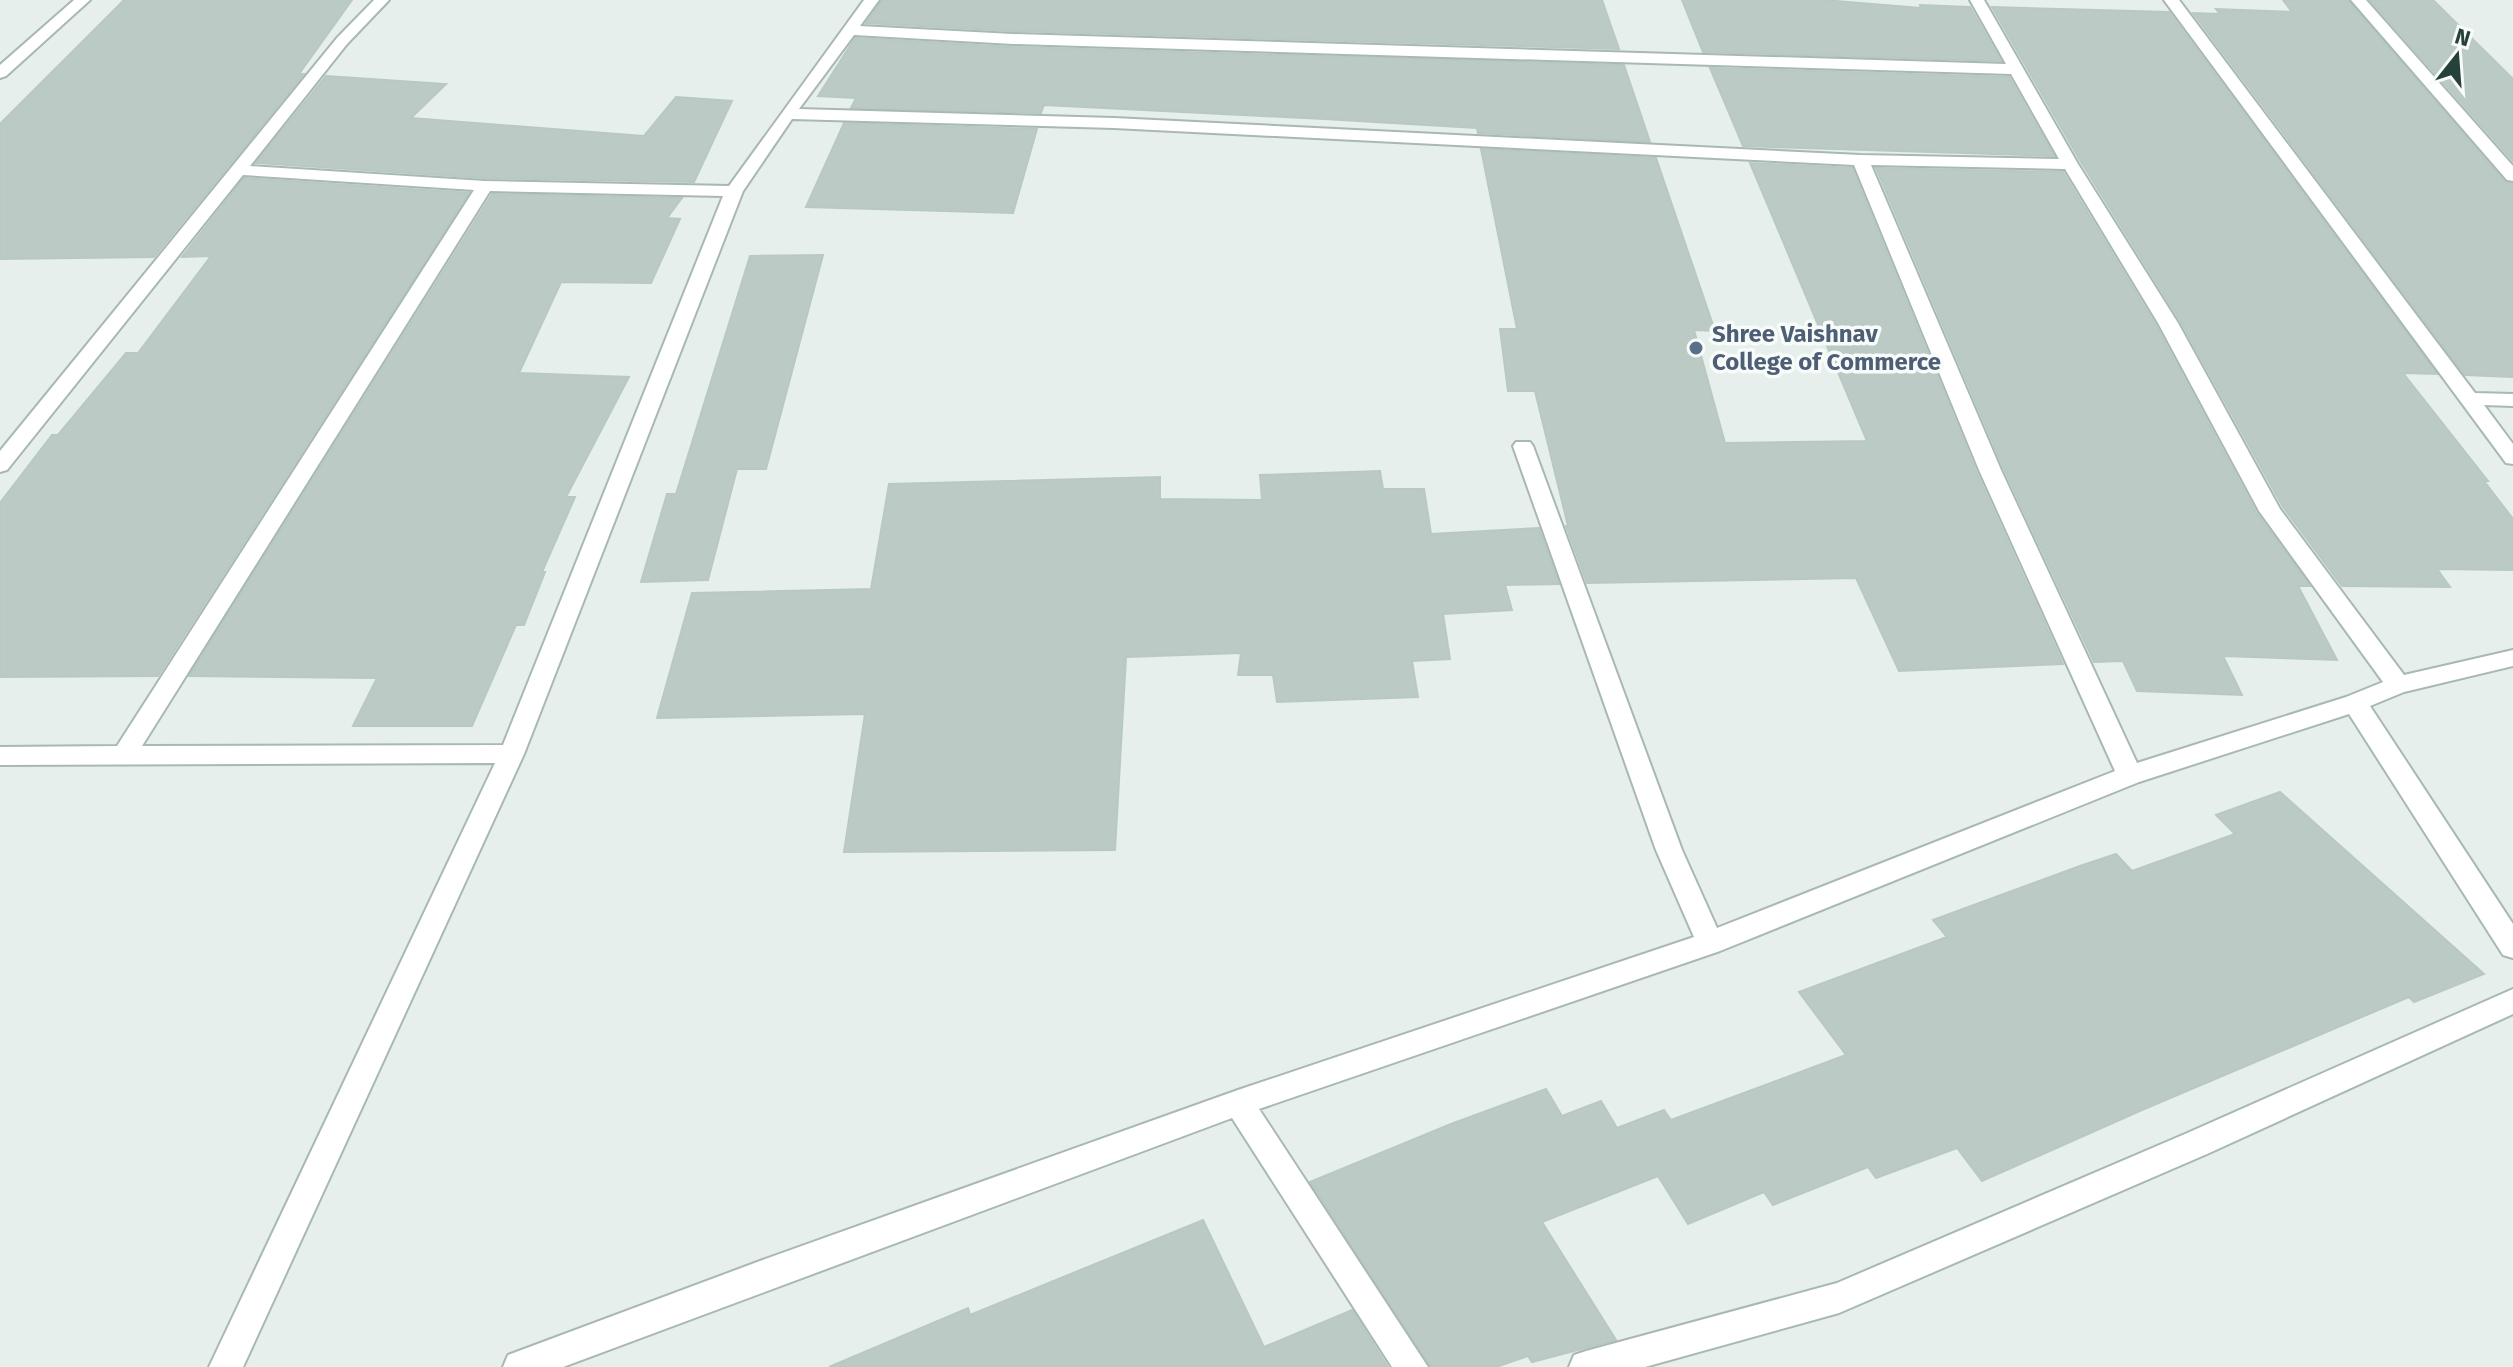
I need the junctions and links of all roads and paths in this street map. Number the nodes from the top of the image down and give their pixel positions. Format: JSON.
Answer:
{"nodes":[{"id":1,"x":83,"y":0,"type":"edge"},
{"id":2,"x":382,"y":0,"type":"edge"},
{"id":3,"x":872,"y":0,"type":"edge"},
{"id":4,"x":1977,"y":0,"type":"edge"},
{"id":5,"x":2171,"y":0,"type":"edge"},
{"id":6,"x":2358,"y":0,"type":"edge"},
{"id":7,"x":849,"y":30,"type":"junction"},
{"id":8,"x":31,"y":45,"type":"junction"},
{"id":9,"x":0,"y":46,"type":"edge"},
{"id":10,"x":2013,"y":69,"type":"junction"},
{"id":11,"x":0,"y":73,"type":"edge"},
{"id":12,"x":787,"y":114,"type":"junction"},
{"id":13,"x":1860,"y":160,"type":"junction"},
{"id":14,"x":2070,"y":164,"type":"junction"},
{"id":15,"x":237,"y":170,"type":"junction"},
{"id":16,"x":2513,"y":176,"type":"edge"},
{"id":17,"x":485,"y":186,"type":"junction"},
{"id":18,"x":734,"y":191,"type":"junction"},
{"id":19,"x":2469,"y":399,"type":"junction"},
{"id":20,"x":2513,"y":400,"type":"edge"},
{"id":21,"x":1523,"y":446,"type":"dead end"},
{"id":22,"x":2513,"y":458,"type":"edge"},
{"id":23,"x":0,"y":465,"type":"edge"},
{"id":24,"x":2513,"y":658,"type":"edge"},
{"id":25,"x":2398,"y":685,"type":"junction"},
{"id":26,"x":2355,"y":703,"type":"junction"},
{"id":27,"x":512,"y":754,"type":"junction"},
{"id":28,"x":124,"y":755,"type":"junction"},
{"id":29,"x":0,"y":756,"type":"edge"},
{"id":30,"x":2130,"y":775,"type":"junction"},
{"id":31,"x":1710,"y":943,"type":"junction"},
{"id":32,"x":2513,"y":947,"type":"edge"},
{"id":33,"x":2513,"y":1001,"type":"edge"},
{"id":34,"x":1238,"y":1103,"type":"junction"},
{"id":35,"x":226,"y":1367,"type":"edge"},
{"id":36,"x":520,"y":1367,"type":"edge"},
{"id":37,"x":1411,"y":1367,"type":"edge"},
{"id":38,"x":1586,"y":1367,"type":"edge"}],
"edges":[{"from":1,"to":8,"type":"street"},
{"from":2,"to":15,"type":"street"},
{"from":3,"to":7,"type":"street"},
{"from":4,"to":10,"type":"street"},
{"from":5,"to":19,"type":"street"},
{"from":6,"to":16,"type":"street"},
{"from":7,"to":10,"type":"street"},
{"from":7,"to":12,"type":"street"},
{"from":8,"to":9,"type":"street"},
{"from":8,"to":11,"type":"street"},
{"from":10,"to":14,"type":"street"},
{"from":12,"to":13,"type":"street"},
{"from":12,"to":18,"type":"street"},
{"from":13,"to":14,"type":"street"},
{"from":13,"to":30,"type":"street"},
{"from":14,"to":25,"type":"street"},
{"from":15,"to":17,"type":"street"},
{"from":15,"to":23,"type":"street"},
{"from":17,"to":18,"type":"street"},
{"from":17,"to":28,"type":"street"},
{"from":18,"to":27,"type":"street"},
{"from":19,"to":20,"type":"street"},
{"from":19,"to":22,"type":"street"},
{"from":21,"to":31,"type":"street"},
{"from":24,"to":25,"type":"street"},
{"from":25,"to":26,"type":"street"},
{"from":26,"to":30,"type":"street"},
{"from":26,"to":32,"type":"street"},
{"from":27,"to":28,"type":"street"},
{"from":27,"to":35,"type":"street"},
{"from":28,"to":29,"type":"street"},
{"from":30,"to":31,"type":"street"},
{"from":31,"to":34,"type":"street"},
{"from":33,"to":38,"type":"street"},
{"from":34,"to":36,"type":"street"},
{"from":34,"to":37,"type":"street"}]}
